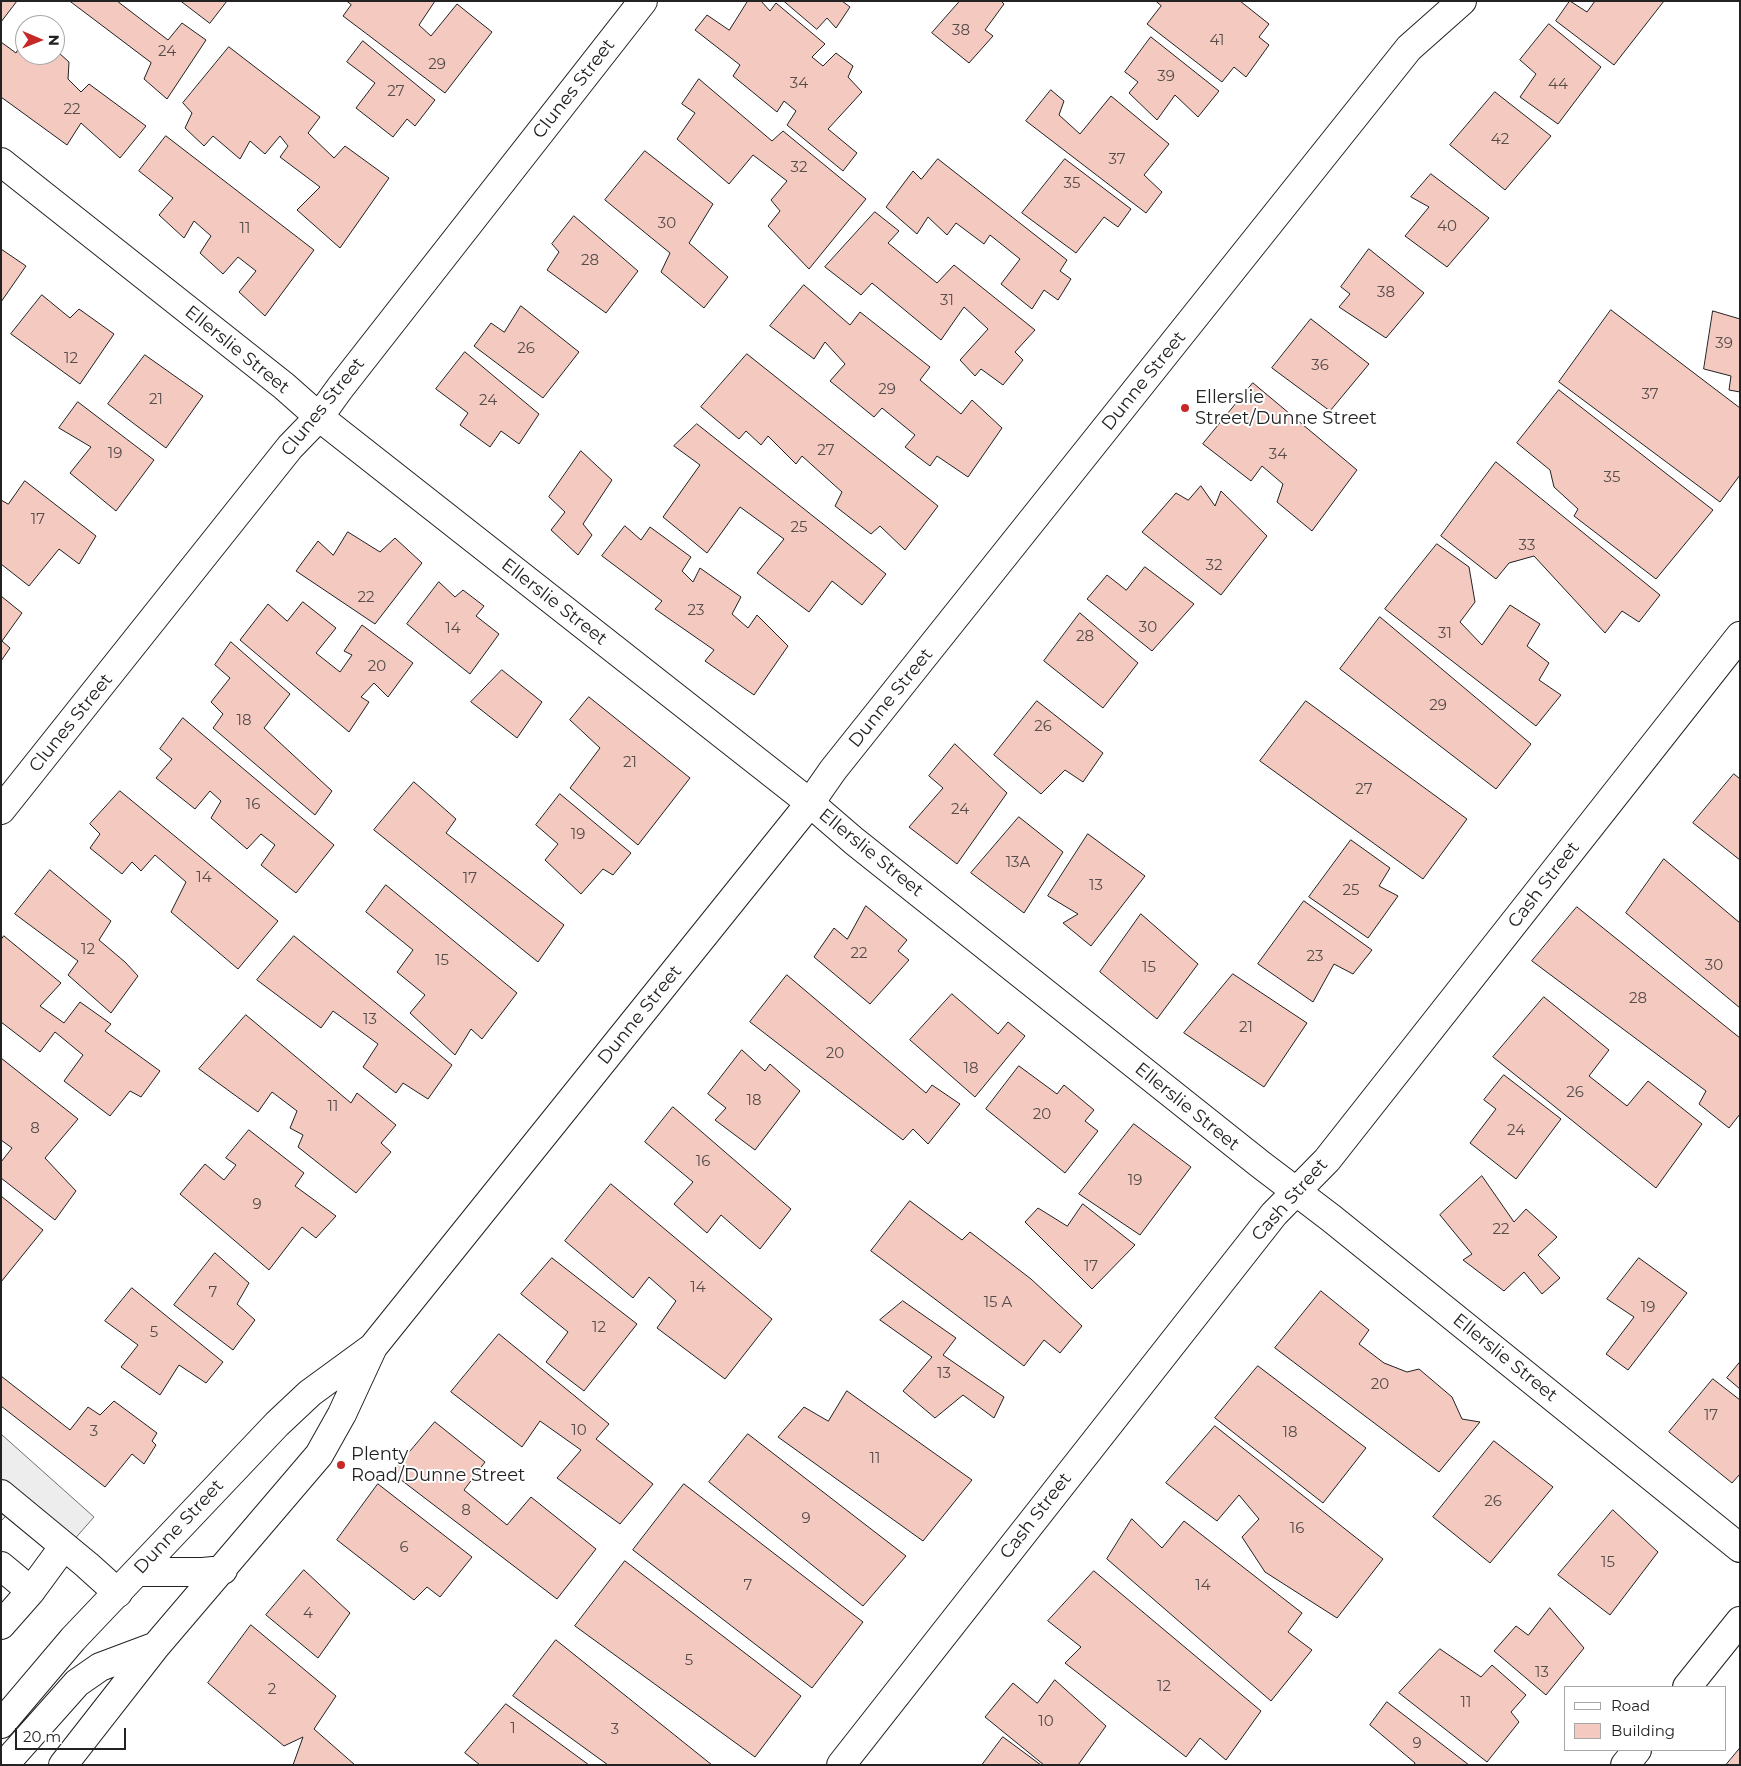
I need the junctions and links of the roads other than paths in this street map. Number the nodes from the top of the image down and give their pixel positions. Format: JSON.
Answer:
{"nodes":[{"id":1,"x":643,"y":1,"type":"edge"},
{"id":2,"x":1435,"y":1,"type":"edge"},
{"id":3,"x":1462,"y":1,"type":"edge"},
{"id":4,"x":1409,"y":48,"type":"junction"},
{"id":5,"x":1,"y":162,"type":"edge"},
{"id":6,"x":319,"y":417,"type":"junction"},
{"id":7,"x":1740,"y":636,"type":"edge"},
{"id":8,"x":810,"y":804,"type":"junction"},
{"id":9,"x":1,"y":810,"type":"edge"},
{"id":10,"x":1295,"y":1192,"type":"junction"},
{"id":11,"x":373,"y":1347,"type":"junction"},
{"id":12,"x":1,"y":1494,"type":"edge"},
{"id":13,"x":64,"y":1546,"type":"junction"},
{"id":14,"x":1740,"y":1548,"type":"edge"},
{"id":15,"x":1,"y":1566,"type":"edge"},
{"id":16,"x":223,"y":1570,"type":"junction"},
{"id":17,"x":137,"y":1572,"type":"junction"},
{"id":18,"x":31,"y":1591,"type":"junction"},
{"id":19,"x":118,"y":1593,"type":"junction"},
{"id":20,"x":1740,"y":1621,"type":"edge"},
{"id":21,"x":1,"y":1625,"type":"edge"},
{"id":22,"x":156,"y":1646,"type":"junction"},
{"id":23,"x":1688,"y":1686,"type":"edge"},
{"id":24,"x":1,"y":1724,"type":"edge"},
{"id":25,"x":1636,"y":1751,"type":"edge"},
{"id":26,"x":4,"y":1765,"type":"edge"},
{"id":27,"x":62,"y":1765,"type":"edge"},
{"id":28,"x":841,"y":1765,"type":"edge"},
{"id":29,"x":1625,"y":1765,"type":"edge"}],
"edges":[{"from":1,"to":6,"type":"street","name":"Clunes Street"},
{"from":2,"to":4,"type":"street","name":"Dunne Street"},
{"from":3,"to":4,"type":"street","name":"Dunne Street"},
{"from":4,"to":8,"type":"street","name":"Dunne Street"},
{"from":5,"to":6,"type":"street","name":"Ellerslie Street"},
{"from":6,"to":8,"type":"street","name":"Ellerslie Street"},
{"from":6,"to":9,"type":"street","name":"Clunes Street"},
{"from":7,"to":10,"type":"street","name":"Cash Street"},
{"from":8,"to":10,"type":"street","name":"Ellerslie Street"},
{"from":8,"to":11,"type":"street","name":"Dunne Street"},
{"from":10,"to":14,"type":"street","name":"Ellerslie Street"},
{"from":10,"to":28,"type":"street","name":"Cash Street"},
{"from":11,"to":16,"type":"street","name":"Dunne Street"},
{"from":11,"to":17,"type":"street","name":"Dunne Street"},
{"from":12,"to":13,"type":"street"},
{"from":13,"to":18,"type":"street"},
{"from":13,"to":19,"type":"street"},
{"from":15,"to":18,"type":"street"},
{"from":16,"to":17,"type":"street"},
{"from":16,"to":22,"type":"street","name":"Dunne Street"},
{"from":17,"to":19,"type":"street","name":"Dunne Street"},
{"from":18,"to":21,"type":"street"},
{"from":19,"to":24,"type":"street","name":"Dunne Street"},
{"from":20,"to":23,"type":"street"},
{"from":22,"to":26,"type":"street"},
{"from":22,"to":27,"type":"street","name":"Dunne Street"},
{"from":25,"to":29,"type":"street"}]}
